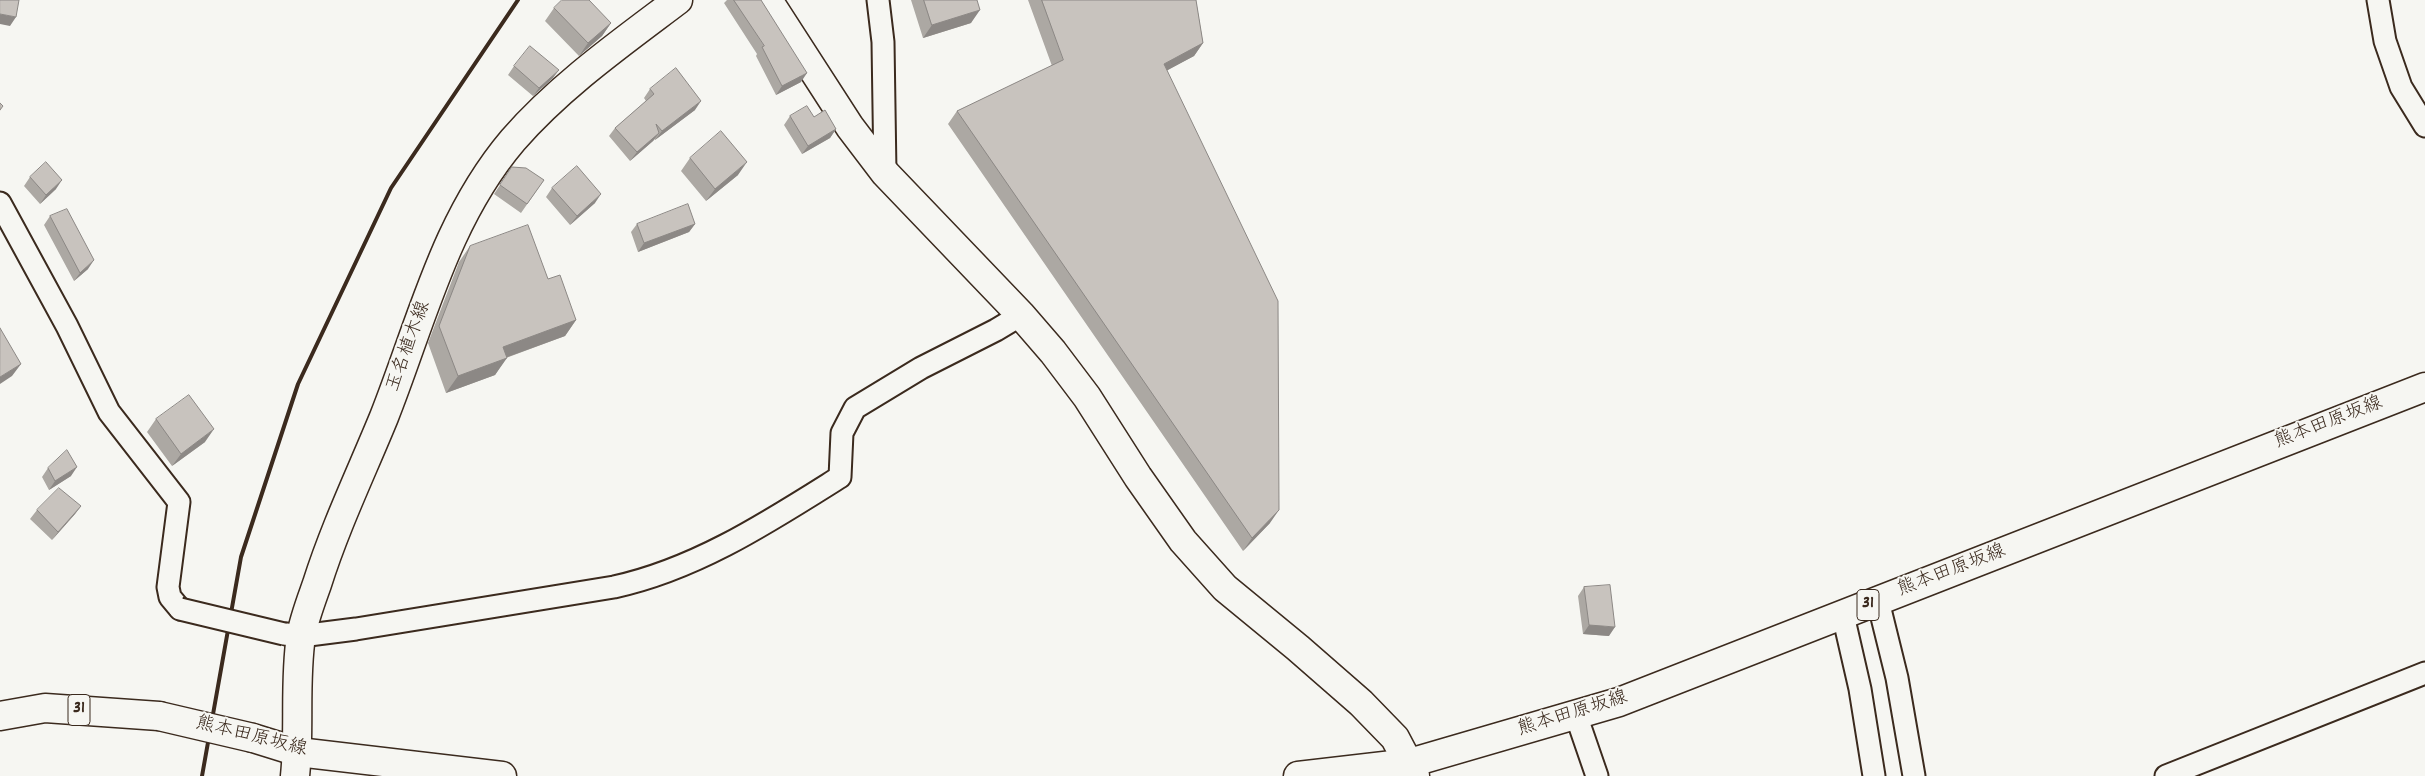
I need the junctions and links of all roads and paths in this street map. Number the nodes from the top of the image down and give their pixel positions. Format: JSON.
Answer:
{"nodes":[{"id":1,"x":678,"y":0,"type":"edge"},
{"id":2,"x":768,"y":0,"type":"edge"},
{"id":3,"x":878,"y":0,"type":"edge"},
{"id":4,"x":2378,"y":0,"type":"edge"},
{"id":5,"x":2425,"y":126,"type":"edge"},
{"id":6,"x":885,"y":174,"type":"junction"},
{"id":7,"x":0,"y":203,"type":"edge"},
{"id":8,"x":1021,"y":315,"type":"junction"},
{"id":9,"x":2425,"y":387,"type":"edge"},
{"id":10,"x":1878,"y":601,"type":"junction"},
{"id":11,"x":1843,"y":615,"type":"junction"},
{"id":12,"x":293,"y":635,"type":"junction"},
{"id":13,"x":2425,"y":673,"type":"edge"},
{"id":14,"x":1576,"y":715,"type":"junction"},
{"id":15,"x":0,"y":716,"type":"edge"},
{"id":16,"x":296,"y":764,"type":"edge"},
{"id":17,"x":1412,"y":770,"type":"edge"},
{"id":18,"x":502,"y":776,"type":"edge"},
{"id":19,"x":1298,"y":776,"type":"edge"},
{"id":20,"x":1597,"y":776,"type":"edge"},
{"id":21,"x":1874,"y":776,"type":"edge"},
{"id":22,"x":1914,"y":776,"type":"edge"},
{"id":23,"x":2166,"y":776,"type":"edge"}],
"edges":[{"from":1,"to":12,"type":"main road","name":"玉名植木線"},
{"from":2,"to":6,"type":"main road"},
{"from":3,"to":6,"type":"street"},
{"from":4,"to":5,"type":"street"},
{"from":6,"to":8,"type":"main road"},
{"from":7,"to":12,"type":"street","bridge":true},
{"from":8,"to":12,"type":"street"},
{"from":8,"to":17,"type":"main road"},
{"from":9,"to":10,"type":"main road","name":"熊本田原坂線","number":"31"},
{"from":10,"to":11,"type":"main road","name":"熊本田原坂線","number":"31"},
{"from":10,"to":22,"type":"street"},
{"from":11,"to":14,"type":"main road","name":"熊本田原坂線","number":"31"},
{"from":11,"to":21,"type":"street"},
{"from":12,"to":16,"type":"main road","name":"玉名植木線"},
{"from":13,"to":23,"type":"street"},
{"from":14,"to":17,"type":"main road","name":"熊本田原坂線","number":"31"},
{"from":14,"to":20,"type":"street"},
{"from":15,"to":16,"type":"main road","name":"熊本田原坂線","number":"31","bridge":true},
{"from":16,"to":18,"type":"main road","name":"熊本田原坂線","number":"31"},
{"from":17,"to":19,"type":"main road","name":"熊本田原坂線","number":"31"}]}
